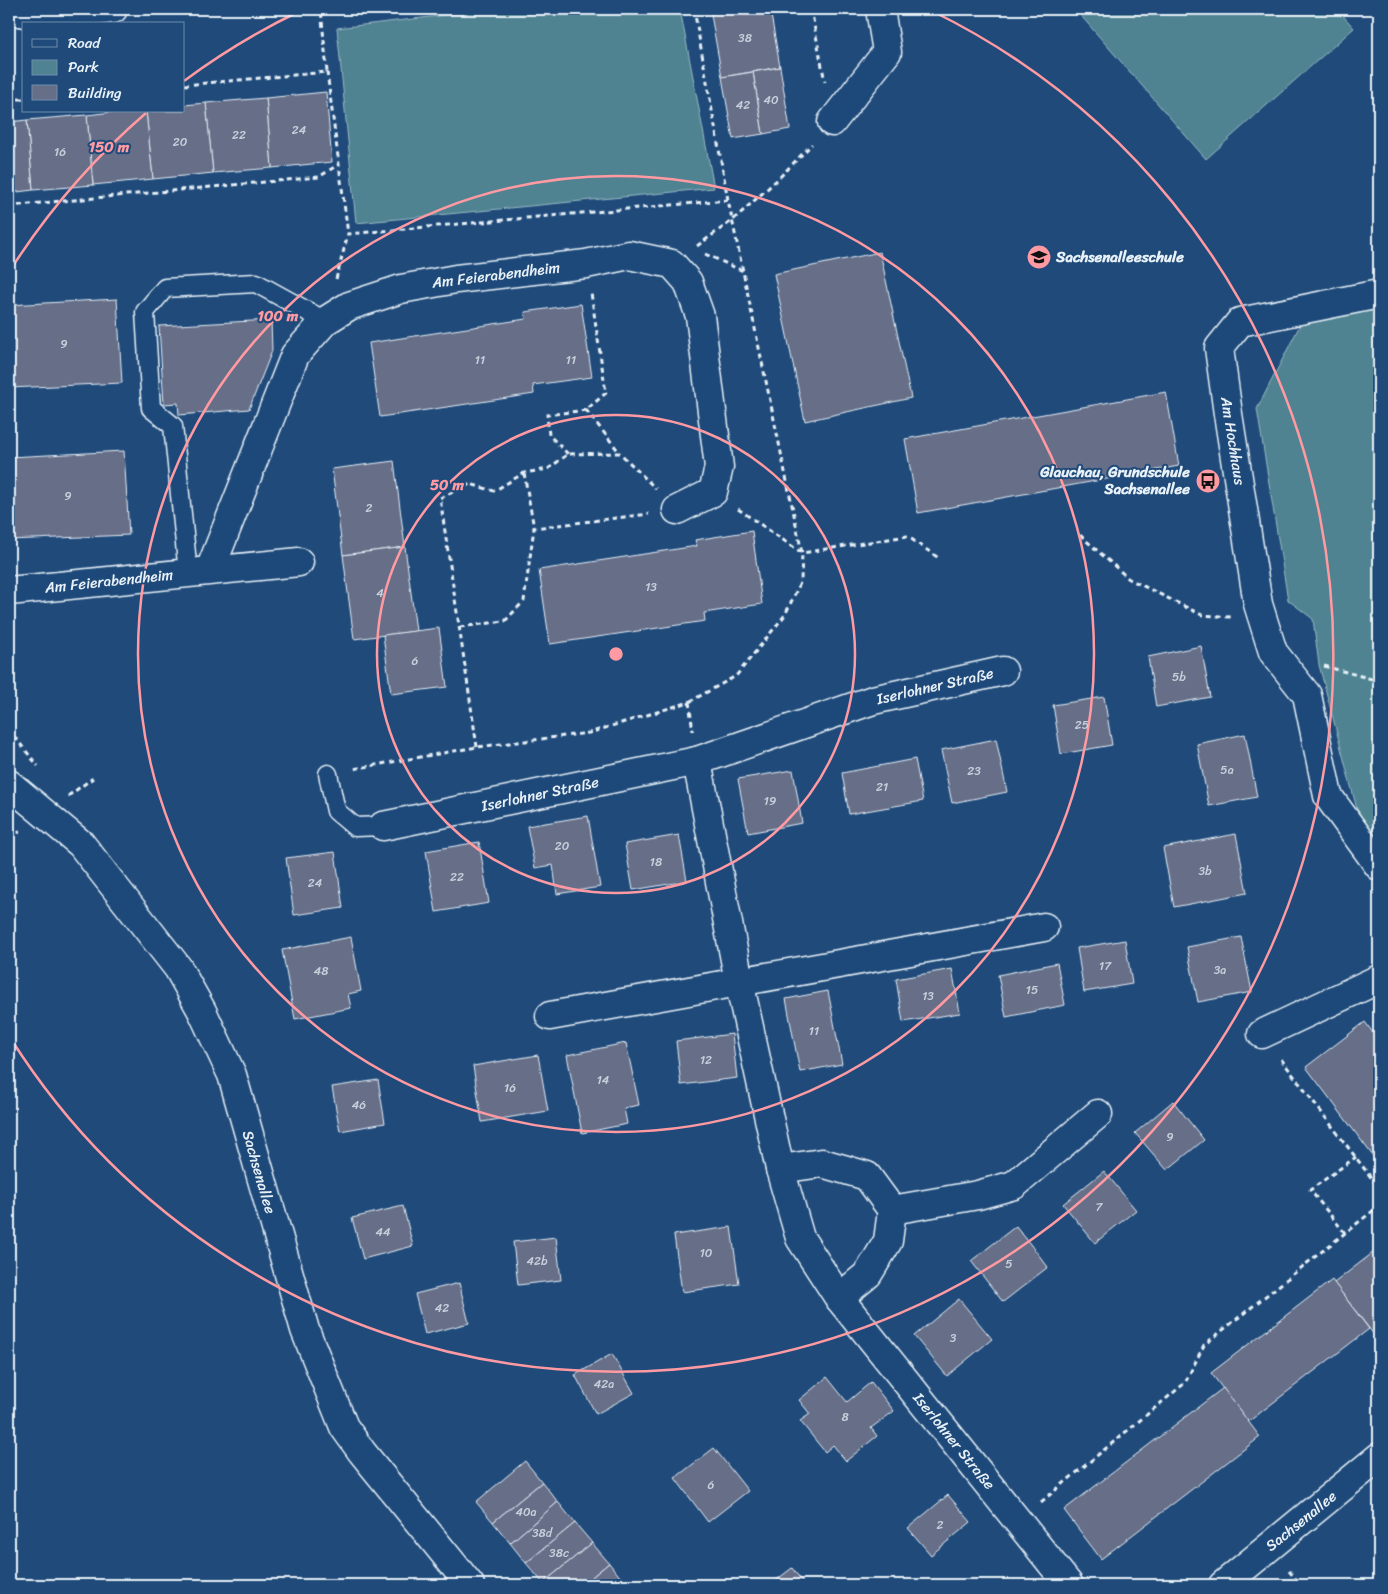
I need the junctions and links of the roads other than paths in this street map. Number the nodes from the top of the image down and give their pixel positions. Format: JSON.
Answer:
{"nodes":[{"id":1,"x":9,"y":9,"type":"edge"},
{"id":2,"x":113,"y":9,"type":"edge"},
{"id":3,"x":880,"y":9,"type":"edge"},
{"id":4,"x":832,"y":122,"type":"road end"},
{"id":5,"x":1379,"y":294,"type":"edge"},
{"id":6,"x":326,"y":321,"type":"junction"},
{"id":7,"x":677,"y":510,"type":"road end"},
{"id":8,"x":299,"y":562,"type":"dead end"},
{"id":9,"x":199,"y":572,"type":"junction"},
{"id":10,"x":9,"y":591,"type":"edge"},
{"id":11,"x":1003,"y":671,"type":"dead end"},
{"id":12,"x":697,"y":762,"type":"junction"},
{"id":13,"x":328,"y":774,"type":"road end"},
{"id":14,"x":9,"y":784,"type":"edge"},
{"id":15,"x":383,"y":826,"type":"joint"},
{"id":16,"x":1379,"y":866,"type":"edge"},
{"id":17,"x":1044,"y":927,"type":"dead end"},
{"id":18,"x":1379,"y":979,"type":"edge"},
{"id":19,"x":739,"y":981,"type":"junction"},
{"id":20,"x":550,"y":1016,"type":"dead end"},
{"id":21,"x":1262,"y":1034,"type":"road end"},
{"id":22,"x":1098,"y":1114,"type":"dead end"},
{"id":23,"x":780,"y":1168,"type":"junction"},
{"id":24,"x":892,"y":1210,"type":"junction"},
{"id":25,"x":839,"y":1298,"type":"junction"},
{"id":26,"x":1379,"y":1457,"type":"edge"},
{"id":27,"x":470,"y":1585,"type":"edge"},
{"id":28,"x":1069,"y":1585,"type":"edge"},
{"id":29,"x":1223,"y":1585,"type":"edge"}],
"edges":[{"from":1,"to":2,"type":"street"},
{"from":3,"to":4,"type":"street"},
{"from":5,"to":16,"type":"street","name":"Am Hochhaus"},
{"from":6,"to":7,"type":"street","name":"Am Feierabendheim"},
{"from":6,"to":9,"type":"street","name":"Am Feierabendheim"},
{"from":6,"to":9,"type":"lane"},
{"from":8,"to":9,"type":"street","name":"Am Feierabendheim"},
{"from":9,"to":10,"type":"street","name":"Am Feierabendheim"},
{"from":11,"to":12,"type":"street","name":"Iserlohner Straße"},
{"from":12,"to":15,"type":"street","name":"Iserlohner Straße"},
{"from":12,"to":19,"type":"street","name":"Iserlohner Straße"},
{"from":13,"to":15,"type":"lane"},
{"from":14,"to":27,"type":"street","name":"Sachsenallee"},
{"from":17,"to":19,"type":"street"},
{"from":18,"to":21,"type":"street"},
{"from":19,"to":20,"type":"street"},
{"from":19,"to":23,"type":"street","name":"Iserlohner Straße"},
{"from":22,"to":24,"type":"street"},
{"from":23,"to":24,"type":"street"},
{"from":23,"to":25,"type":"street","name":"Iserlohner Straße"},
{"from":24,"to":25,"type":"street"},
{"from":25,"to":28,"type":"street","name":"Iserlohner Straße"},
{"from":26,"to":29,"type":"street","name":"Sachsenallee"}]}
